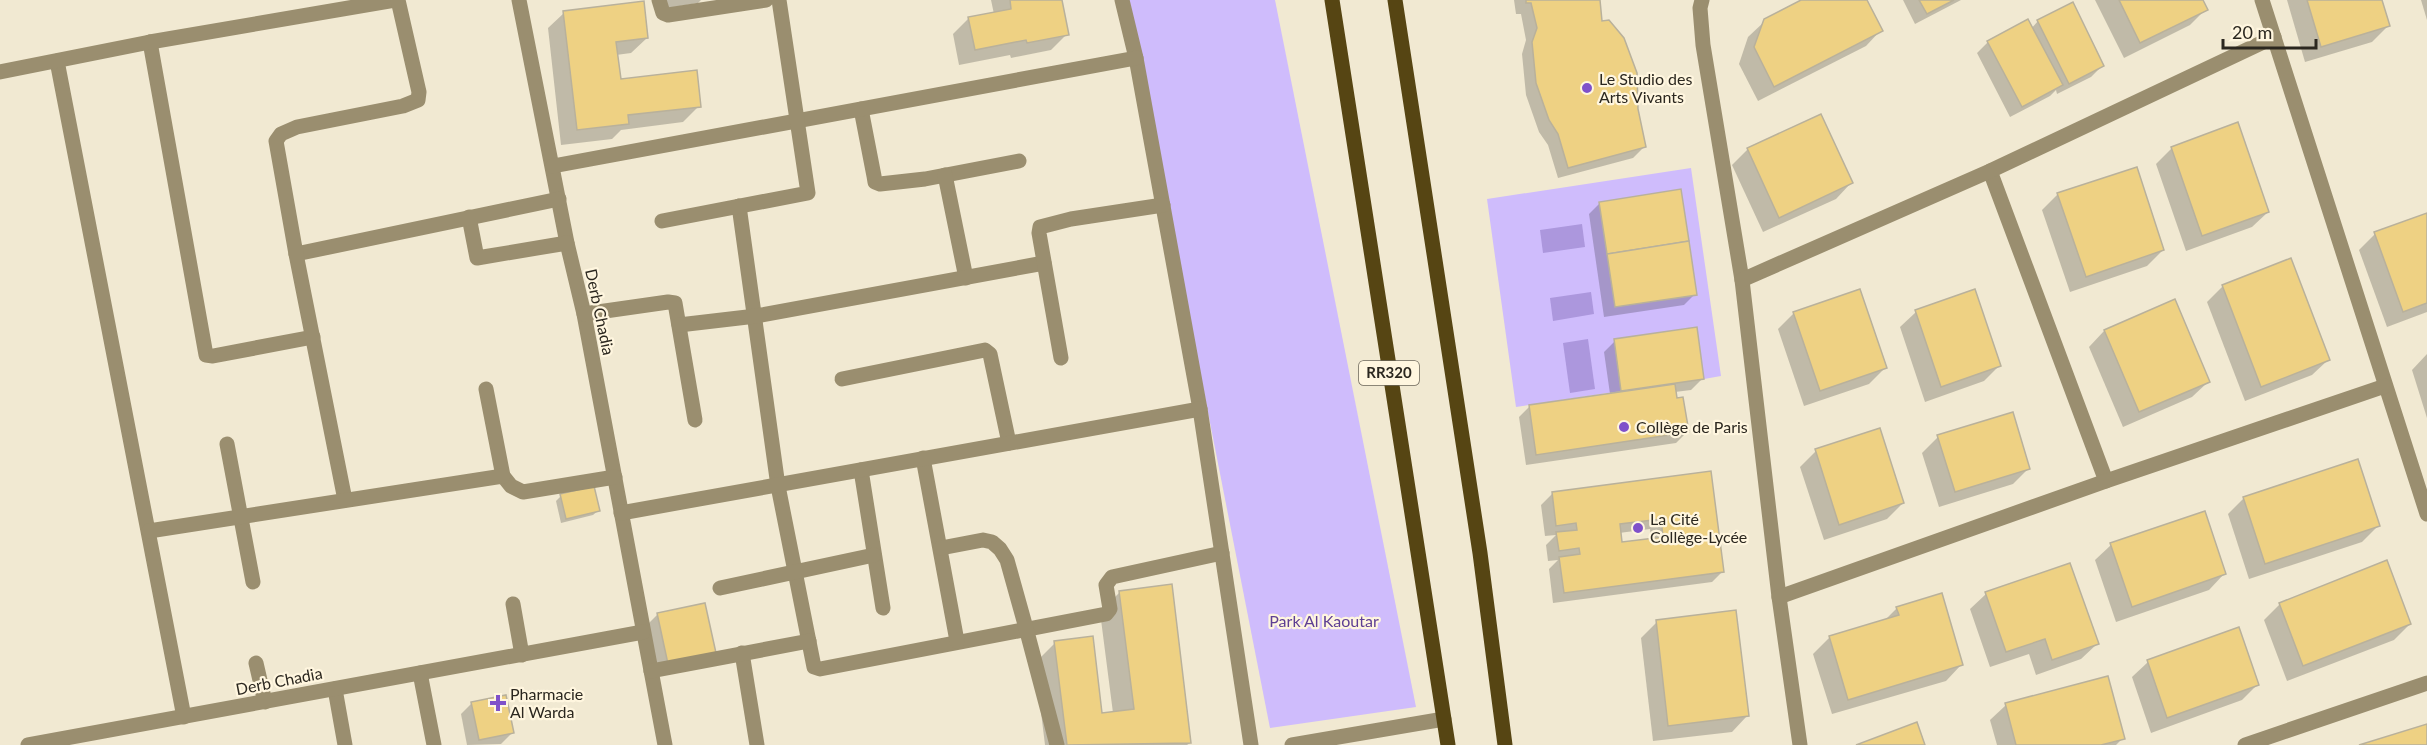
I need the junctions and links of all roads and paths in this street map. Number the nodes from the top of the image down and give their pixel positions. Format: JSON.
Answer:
{"nodes":[{"id":1,"x":396,"y":0,"type":"edge"},
{"id":2,"x":519,"y":0,"type":"edge"},
{"id":3,"x":659,"y":0,"type":"edge"},
{"id":4,"x":766,"y":0,"type":"edge"},
{"id":5,"x":779,"y":0,"type":"edge"},
{"id":6,"x":1122,"y":0,"type":"edge"},
{"id":7,"x":1332,"y":0,"type":"edge"},
{"id":8,"x":1395,"y":0,"type":"edge"},
{"id":9,"x":1702,"y":0,"type":"edge"},
{"id":10,"x":2262,"y":0,"type":"edge"},
{"id":11,"x":2274,"y":37,"type":"junction"},
{"id":12,"x":150,"y":42,"type":"junction"},
{"id":13,"x":1136,"y":58,"type":"junction"},
{"id":14,"x":57,"y":61,"type":"junction"},
{"id":15,"x":0,"y":72,"type":"edge"},
{"id":16,"x":861,"y":110,"type":"junction"},
{"id":17,"x":797,"y":121,"type":"junction"},
{"id":18,"x":1019,"y":161,"type":"dead end"},
{"id":19,"x":553,"y":166,"type":"junction"},
{"id":20,"x":1990,"y":171,"type":"junction"},
{"id":21,"x":945,"y":176,"type":"junction"},
{"id":22,"x":560,"y":199,"type":"junction"},
{"id":23,"x":1163,"y":205,"type":"junction"},
{"id":24,"x":739,"y":206,"type":"junction"},
{"id":25,"x":469,"y":217,"type":"junction"},
{"id":26,"x":662,"y":221,"type":"dead end"},
{"id":27,"x":567,"y":243,"type":"junction"},
{"id":28,"x":296,"y":254,"type":"junction"},
{"id":29,"x":1044,"y":263,"type":"junction"},
{"id":30,"x":966,"y":278,"type":"junction"},
{"id":31,"x":1742,"y":280,"type":"junction"},
{"id":32,"x":584,"y":314,"type":"junction"},
{"id":33,"x":756,"y":316,"type":"junction"},
{"id":34,"x":680,"y":325,"type":"junction"},
{"id":35,"x":313,"y":337,"type":"junction"},
{"id":36,"x":1060,"y":358,"type":"dead end"},
{"id":37,"x":842,"y":379,"type":"dead end"},
{"id":38,"x":2385,"y":386,"type":"junction"},
{"id":39,"x":486,"y":389,"type":"dead end"},
{"id":40,"x":1200,"y":409,"type":"junction"},
{"id":41,"x":695,"y":420,"type":"dead end"},
{"id":42,"x":1009,"y":443,"type":"junction"},
{"id":43,"x":227,"y":444,"type":"dead end"},
{"id":44,"x":923,"y":458,"type":"junction"},
{"id":45,"x":861,"y":470,"type":"junction"},
{"id":46,"x":503,"y":476,"type":"junction"},
{"id":47,"x":615,"y":477,"type":"junction"},
{"id":48,"x":2106,"y":481,"type":"junction"},
{"id":49,"x":778,"y":486,"type":"junction"},
{"id":50,"x":345,"y":500,"type":"junction"},
{"id":51,"x":621,"y":513,"type":"junction"},
{"id":52,"x":2427,"y":514,"type":"edge"},
{"id":53,"x":242,"y":517,"type":"junction"},
{"id":54,"x":149,"y":531,"type":"junction"},
{"id":55,"x":941,"y":548,"type":"junction"},
{"id":56,"x":1222,"y":553,"type":"junction"},
{"id":57,"x":874,"y":555,"type":"junction"},
{"id":58,"x":797,"y":573,"type":"junction"},
{"id":59,"x":253,"y":582,"type":"dead end"},
{"id":60,"x":720,"y":588,"type":"dead end"},
{"id":61,"x":1779,"y":597,"type":"junction"},
{"id":62,"x":513,"y":604,"type":"dead end"},
{"id":63,"x":883,"y":608,"type":"dead end"},
{"id":64,"x":1026,"y":628,"type":"junction"},
{"id":65,"x":643,"y":633,"type":"junction"},
{"id":66,"x":809,"y":641,"type":"junction"},
{"id":67,"x":957,"y":641,"type":"junction"},
{"id":68,"x":742,"y":653,"type":"junction"},
{"id":69,"x":522,"y":655,"type":"junction"},
{"id":70,"x":256,"y":663,"type":"dead end"},
{"id":71,"x":651,"y":670,"type":"junction"},
{"id":72,"x":420,"y":673,"type":"junction"},
{"id":73,"x":2427,"y":683,"type":"edge"},
{"id":74,"x":335,"y":689,"type":"junction"},
{"id":75,"x":265,"y":702,"type":"junction"},
{"id":76,"x":184,"y":717,"type":"junction"},
{"id":77,"x":1444,"y":719,"type":"junction"},
{"id":78,"x":2288,"y":738,"type":"edge"},
{"id":79,"x":28,"y":745,"type":"edge"},
{"id":80,"x":345,"y":745,"type":"edge"},
{"id":81,"x":434,"y":745,"type":"edge"},
{"id":82,"x":665,"y":745,"type":"edge"},
{"id":83,"x":757,"y":745,"type":"edge"},
{"id":84,"x":1057,"y":745,"type":"edge"},
{"id":85,"x":1251,"y":745,"type":"edge"},
{"id":86,"x":1292,"y":745,"type":"edge"},
{"id":87,"x":1448,"y":745,"type":"edge"},
{"id":88,"x":1505,"y":745,"type":"edge"},
{"id":89,"x":1800,"y":745,"type":"edge"},
{"id":90,"x":2245,"y":745,"type":"edge"}],
"edges":[{"from":1,"to":12,"type":"street"},
{"from":1,"to":28,"type":"street"},
{"from":2,"to":19,"type":"street","name":"Derb Chadia"},
{"from":3,"to":4,"type":"street"},
{"from":5,"to":17,"type":"street"},
{"from":6,"to":13,"type":"street"},
{"from":7,"to":77,"type":"main road","number":"RR320"},
{"from":8,"to":88,"type":"main road"},
{"from":9,"to":31,"type":"street"},
{"from":10,"to":11,"type":"street"},
{"from":11,"to":20,"type":"street"},
{"from":11,"to":38,"type":"street"},
{"from":12,"to":14,"type":"street"},
{"from":12,"to":35,"type":"street"},
{"from":13,"to":16,"type":"street"},
{"from":13,"to":23,"type":"street"},
{"from":14,"to":15,"type":"street"},
{"from":14,"to":54,"type":"street"},
{"from":16,"to":17,"type":"street"},
{"from":16,"to":21,"type":"street"},
{"from":17,"to":19,"type":"street"},
{"from":17,"to":24,"type":"street"},
{"from":18,"to":21,"type":"street"},
{"from":19,"to":22,"type":"street","name":"Derb Chadia"},
{"from":20,"to":31,"type":"street"},
{"from":20,"to":48,"type":"street"},
{"from":21,"to":30,"type":"street"},
{"from":22,"to":25,"type":"street"},
{"from":22,"to":27,"type":"street","name":"Derb Chadia"},
{"from":23,"to":29,"type":"street"},
{"from":23,"to":40,"type":"street"},
{"from":24,"to":26,"type":"street"},
{"from":24,"to":33,"type":"street"},
{"from":25,"to":27,"type":"street"},
{"from":25,"to":28,"type":"street"},
{"from":27,"to":32,"type":"street","name":"Derb Chadia"},
{"from":28,"to":35,"type":"street"},
{"from":29,"to":30,"type":"street"},
{"from":29,"to":36,"type":"street"},
{"from":30,"to":33,"type":"street"},
{"from":31,"to":61,"type":"street"},
{"from":32,"to":34,"type":"street"},
{"from":32,"to":47,"type":"street","name":"Derb Chadia"},
{"from":33,"to":34,"type":"street"},
{"from":33,"to":49,"type":"street"},
{"from":34,"to":41,"type":"street"},
{"from":35,"to":50,"type":"street"},
{"from":37,"to":42,"type":"street"},
{"from":38,"to":48,"type":"street"},
{"from":38,"to":52,"type":"street"},
{"from":39,"to":46,"type":"street"},
{"from":40,"to":42,"type":"street"},
{"from":40,"to":56,"type":"street"},
{"from":42,"to":44,"type":"street"},
{"from":43,"to":53,"type":"street"},
{"from":44,"to":45,"type":"street"},
{"from":44,"to":55,"type":"street"},
{"from":45,"to":49,"type":"street"},
{"from":45,"to":57,"type":"street"},
{"from":46,"to":47,"type":"street"},
{"from":46,"to":50,"type":"street"},
{"from":47,"to":51,"type":"street","name":"Derb Chadia"},
{"from":48,"to":61,"type":"street"},
{"from":49,"to":51,"type":"street"},
{"from":49,"to":58,"type":"street"},
{"from":50,"to":53,"type":"street"},
{"from":51,"to":65,"type":"street","name":"Derb Chadia"},
{"from":53,"to":54,"type":"street"},
{"from":53,"to":59,"type":"street"},
{"from":54,"to":76,"type":"street"},
{"from":55,"to":64,"type":"street"},
{"from":55,"to":67,"type":"street"},
{"from":56,"to":64,"type":"street"},
{"from":56,"to":85,"type":"street"},
{"from":57,"to":58,"type":"street"},
{"from":57,"to":63,"type":"street"},
{"from":58,"to":60,"type":"street"},
{"from":58,"to":66,"type":"street"},
{"from":61,"to":89,"type":"street"},
{"from":62,"to":69,"type":"street"},
{"from":64,"to":67,"type":"street"},
{"from":64,"to":84,"type":"street"},
{"from":65,"to":69,"type":"street","name":"Derb Chadia"},
{"from":65,"to":71,"type":"street","name":"Derb Chadia"},
{"from":66,"to":67,"type":"street"},
{"from":66,"to":68,"type":"street"},
{"from":68,"to":71,"type":"street"},
{"from":68,"to":83,"type":"street"},
{"from":69,"to":72,"type":"street","name":"Derb Chadia"},
{"from":70,"to":75,"type":"street"},
{"from":71,"to":82,"type":"street","name":"Derb Chadia"},
{"from":72,"to":74,"type":"street","name":"Derb Chadia"},
{"from":72,"to":81,"type":"street"},
{"from":73,"to":78,"type":"street"},
{"from":74,"to":75,"type":"street","name":"Derb Chadia"},
{"from":74,"to":80,"type":"street"},
{"from":75,"to":76,"type":"street","name":"Derb Chadia"},
{"from":76,"to":79,"type":"street","name":"Derb Chadia"},
{"from":77,"to":86,"type":"street"},
{"from":77,"to":87,"type":"main road","number":"RR320"},
{"from":78,"to":90,"type":"street"}]}
